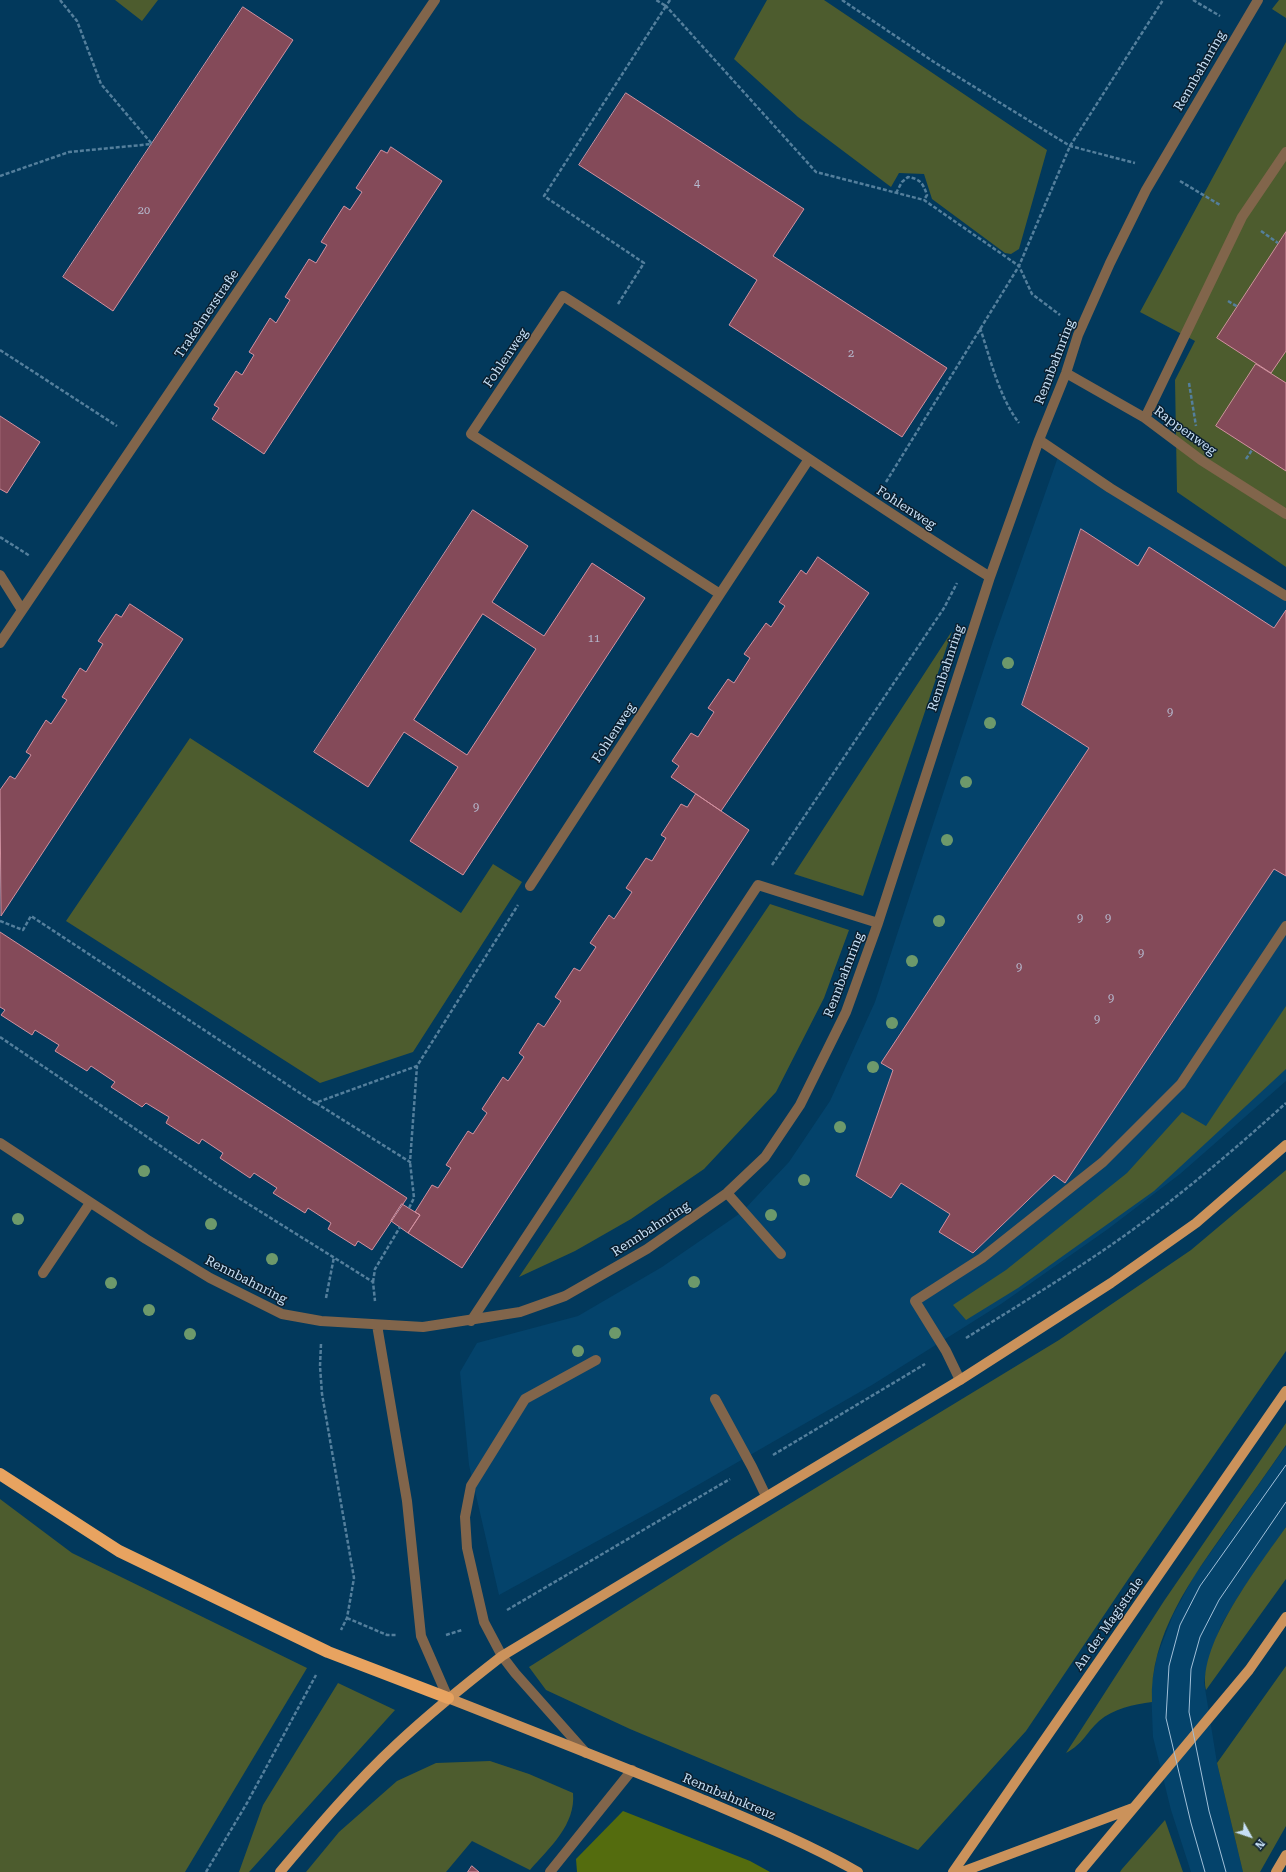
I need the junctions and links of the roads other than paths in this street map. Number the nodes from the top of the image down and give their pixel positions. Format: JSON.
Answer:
{"nodes":[{"id":1,"x":435,"y":0,"type":"edge"},
{"id":2,"x":1258,"y":0,"type":"edge"},
{"id":3,"x":1286,"y":152,"type":"edge"},
{"id":4,"x":1066,"y":373,"type":"junction"},
{"id":5,"x":1145,"y":418,"type":"junction"},
{"id":6,"x":1039,"y":440,"type":"junction"},
{"id":7,"x":809,"y":459,"type":"junction"},
{"id":8,"x":1286,"y":514,"type":"edge"},
{"id":9,"x":0,"y":575,"type":"edge"},
{"id":10,"x":990,"y":577,"type":"junction"},
{"id":11,"x":720,"y":594,"type":"junction"},
{"id":12,"x":1286,"y":596,"type":"edge"},
{"id":13,"x":22,"y":610,"type":"junction"},
{"id":14,"x":0,"y":643,"type":"edge"},
{"id":15,"x":530,"y":886,"type":"road end"},
{"id":16,"x":878,"y":922,"type":"junction"},
{"id":17,"x":1286,"y":926,"type":"edge"},
{"id":18,"x":0,"y":1143,"type":"edge"},
{"id":19,"x":1286,"y":1146,"type":"edge"},
{"id":20,"x":727,"y":1193,"type":"junction"},
{"id":21,"x":90,"y":1203,"type":"junction"},
{"id":22,"x":781,"y":1254,"type":"dead end"},
{"id":23,"x":43,"y":1273,"type":"dead end"},
{"id":24,"x":471,"y":1320,"type":"junction"},
{"id":25,"x":377,"y":1325,"type":"junction"},
{"id":26,"x":596,"y":1360,"type":"dead end"},
{"id":27,"x":960,"y":1380,"type":"junction"},
{"id":28,"x":1286,"y":1391,"type":"edge"},
{"id":29,"x":715,"y":1398,"type":"dead end"},
{"id":30,"x":0,"y":1474,"type":"edge"},
{"id":31,"x":766,"y":1496,"type":"junction"},
{"id":32,"x":1286,"y":1616,"type":"edge"},
{"id":33,"x":502,"y":1656,"type":"junction"},
{"id":34,"x":448,"y":1698,"type":"junction"},
{"id":35,"x":586,"y":1752,"type":"junction"},
{"id":36,"x":632,"y":1770,"type":"junction"},
{"id":37,"x":1135,"y":1807,"type":"junction"},
{"id":38,"x":1286,"y":1855,"type":"edge"},
{"id":39,"x":280,"y":1872,"type":"edge"},
{"id":40,"x":550,"y":1872,"type":"edge"},
{"id":41,"x":858,"y":1872,"type":"edge"},
{"id":42,"x":954,"y":1872,"type":"edge"},
{"id":43,"x":962,"y":1872,"type":"edge"},
{"id":44,"x":1080,"y":1872,"type":"edge"},
{"id":45,"x":1276,"y":1872,"type":"edge"}],
"edges":[{"from":1,"to":13,"type":"street","name":"Trakehnerstraße"},
{"from":2,"to":4,"type":"street","name":"Rennbahnring"},
{"from":3,"to":5,"type":"street"},
{"from":4,"to":5,"type":"street","name":"Rappenweg"},
{"from":4,"to":6,"type":"street","name":"Rennbahnring"},
{"from":5,"to":8,"type":"street","name":"Rappenweg"},
{"from":6,"to":10,"type":"street","name":"Rennbahnring"},
{"from":6,"to":12,"type":"street"},
{"from":7,"to":10,"type":"street","name":"Fohlenweg"},
{"from":7,"to":11,"type":"street","name":"Fohlenweg"},
{"from":7,"to":11,"type":"street","name":"Fohlenweg"},
{"from":9,"to":13,"type":"street"},
{"from":10,"to":16,"type":"street","name":"Rennbahnring"},
{"from":11,"to":15,"type":"street","name":"Fohlenweg"},
{"from":13,"to":14,"type":"street","name":"Trakehnerstraße"},
{"from":16,"to":20,"type":"street","name":"Rennbahnring"},
{"from":16,"to":24,"type":"street"},
{"from":17,"to":27,"type":"street"},
{"from":18,"to":21,"type":"street","name":"Rennbahnring"},
{"from":19,"to":27,"type":"main road"},
{"from":20,"to":22,"type":"street"},
{"from":20,"to":24,"type":"street","name":"Rennbahnring"},
{"from":21,"to":23,"type":"street"},
{"from":21,"to":25,"type":"street","name":"Rennbahnring"},
{"from":24,"to":25,"type":"street","name":"Rennbahnring"},
{"from":25,"to":34,"type":"street"},
{"from":26,"to":33,"type":"street"},
{"from":27,"to":31,"type":"main road"},
{"from":28,"to":42,"type":"main road","name":"An der Magistrale"},
{"from":29,"to":31,"type":"street"},
{"from":30,"to":34,"type":"highway"},
{"from":31,"to":33,"type":"main road"},
{"from":32,"to":37,"type":"main road"},
{"from":33,"to":34,"type":"main road"},
{"from":33,"to":35,"type":"street"},
{"from":34,"to":35,"type":"main road","name":"Rennbahnkreuz"},
{"from":34,"to":39,"type":"main road"},
{"from":35,"to":36,"type":"main road","name":"Rennbahnkreuz"},
{"from":36,"to":40,"type":"street"},
{"from":36,"to":41,"type":"main road","name":"Rennbahnkreuz"},
{"from":37,"to":43,"type":"main road"},
{"from":37,"to":44,"type":"main road"},
{"from":38,"to":45,"type":"main road"}]}
